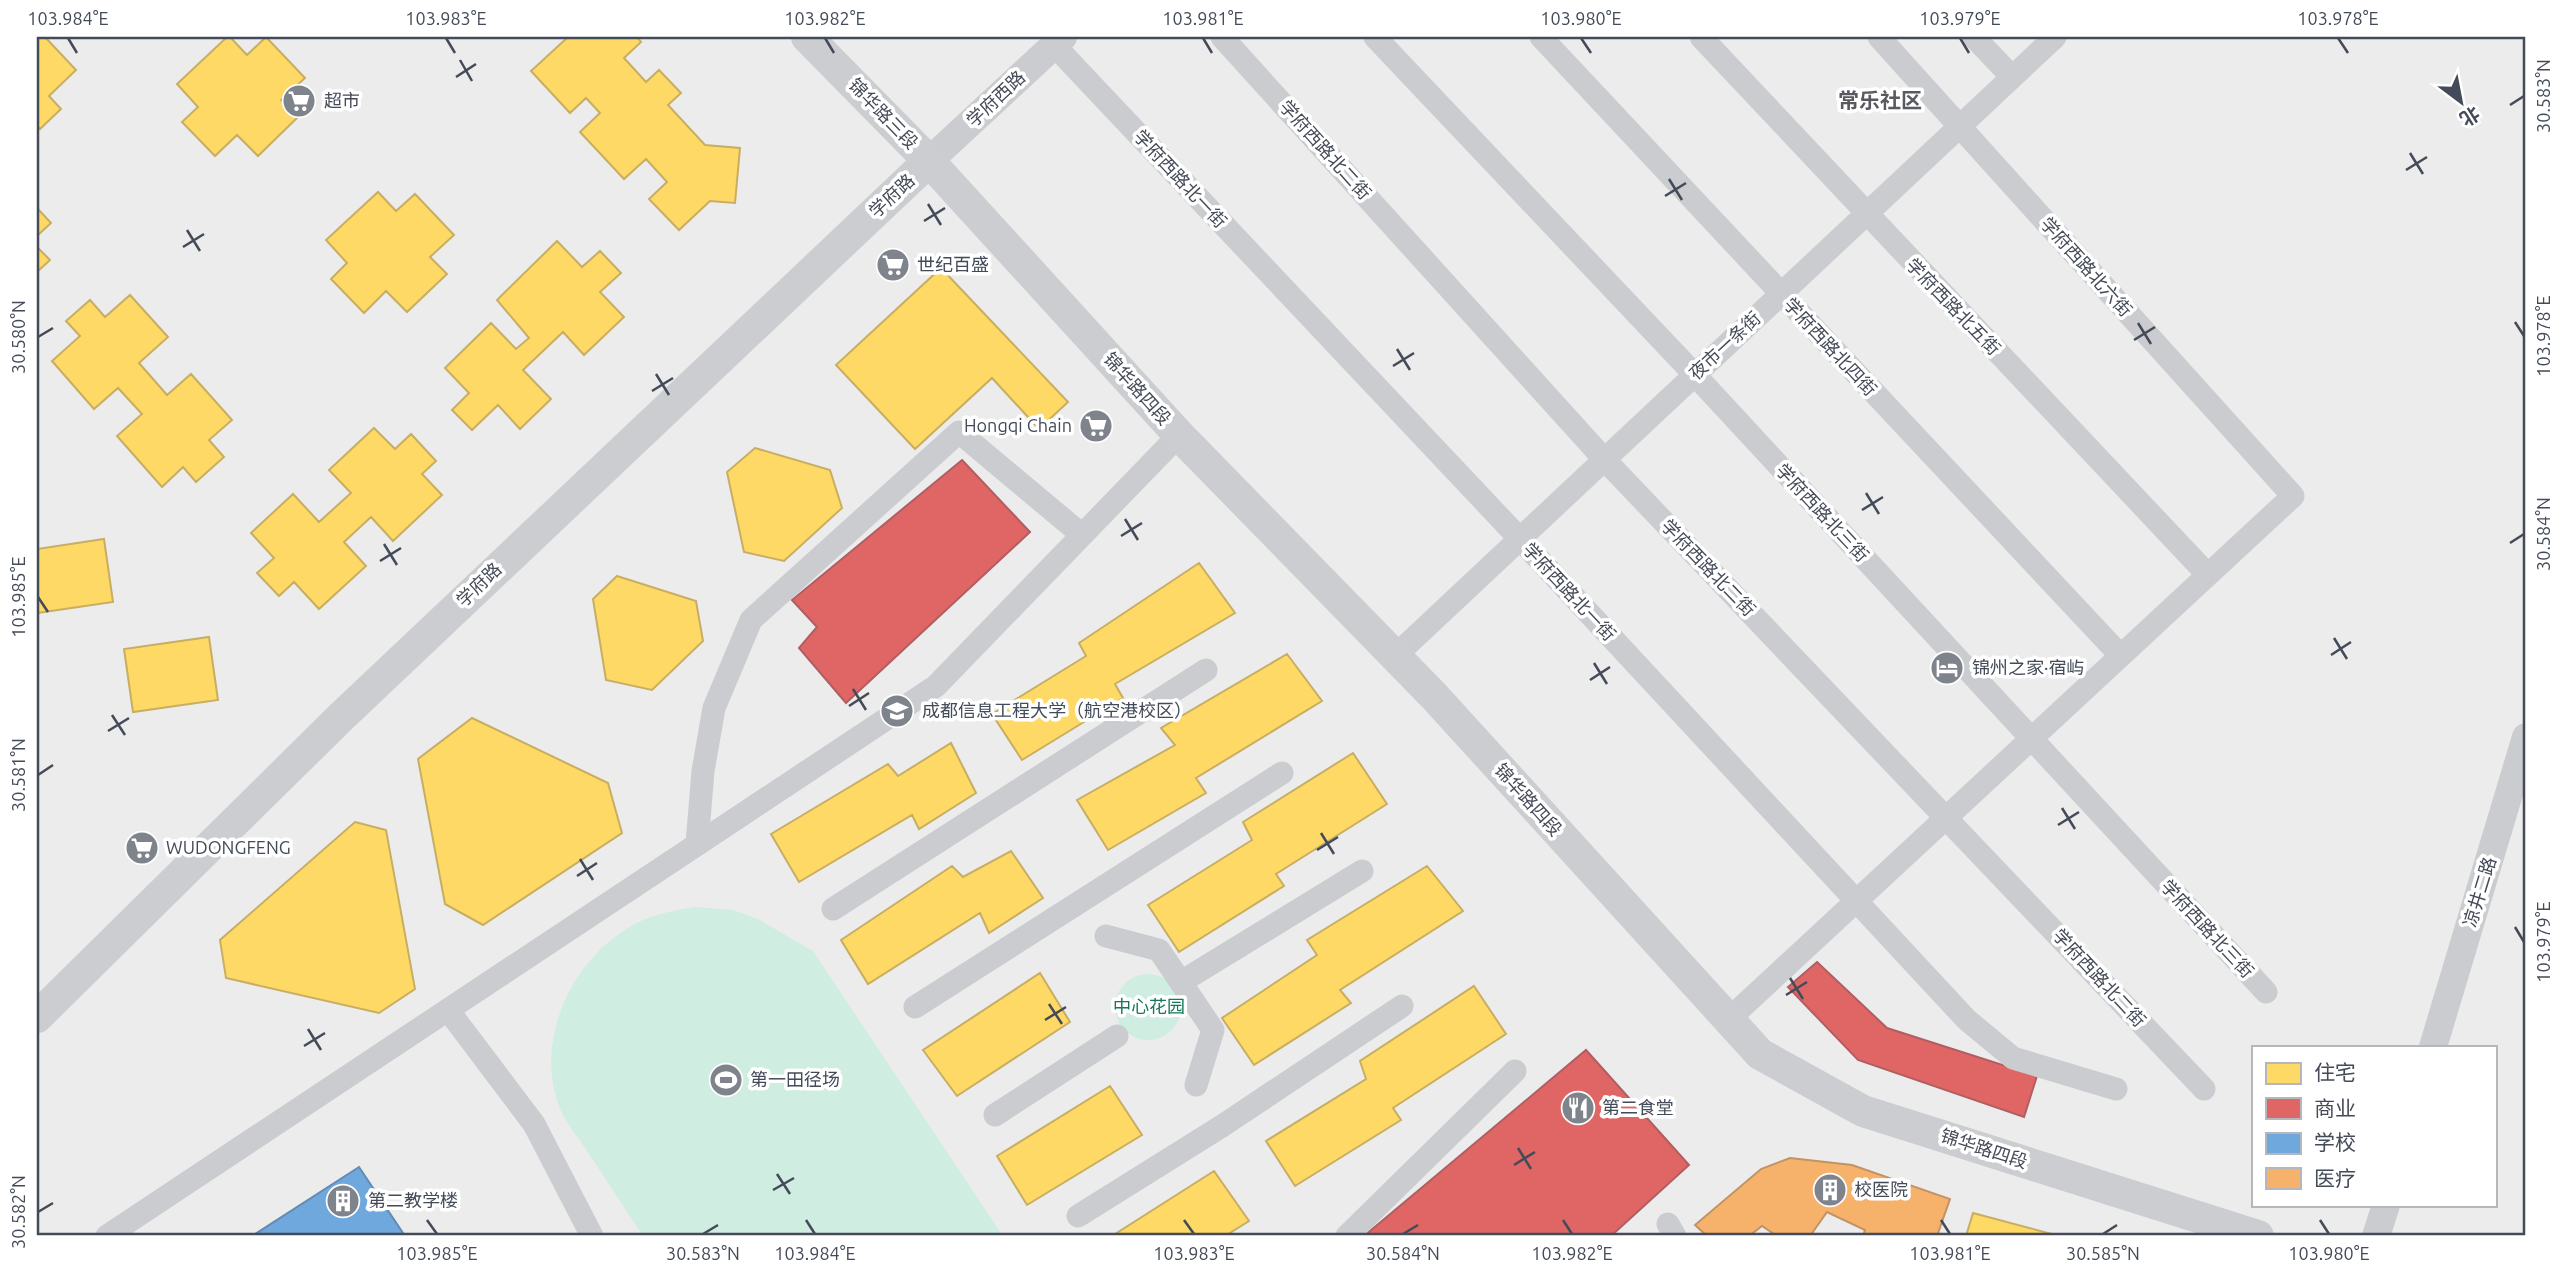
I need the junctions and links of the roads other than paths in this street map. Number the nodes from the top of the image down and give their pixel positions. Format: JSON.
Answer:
{"nodes":[{"id":1,"x":807,"y":37,"type":"edge"},
{"id":2,"x":1222,"y":37,"type":"edge"},
{"id":3,"x":1374,"y":37,"type":"edge"},
{"id":4,"x":1541,"y":37,"type":"edge"},
{"id":5,"x":1701,"y":37,"type":"edge"},
{"id":6,"x":1879,"y":37,"type":"edge"},
{"id":7,"x":1974,"y":37,"type":"edge"},
{"id":8,"x":2055,"y":37,"type":"edge"},
{"id":9,"x":1058,"y":41,"type":"edge"},
{"id":10,"x":2012,"y":77,"type":"junction"},
{"id":11,"x":1959,"y":127,"type":"junction"},
{"id":12,"x":929,"y":161,"type":"junction"},
{"id":13,"x":1866,"y":214,"type":"junction"},
{"id":14,"x":1780,"y":294,"type":"junction"},
{"id":15,"x":1695,"y":375,"type":"junction"},
{"id":16,"x":1179,"y":435,"type":"junction"},
{"id":17,"x":1605,"y":459,"type":"junction"},
{"id":18,"x":1082,"y":535,"type":"junction"},
{"id":19,"x":1520,"y":539,"type":"junction"},
{"id":20,"x":2207,"y":574,"type":"junction"},
{"id":21,"x":2120,"y":655,"type":"junction"},
{"id":22,"x":1395,"y":656,"type":"junction"},
{"id":23,"x":1206,"y":670,"type":"dead end"},
{"id":24,"x":2526,"y":737,"type":"edge"},
{"id":25,"x":2031,"y":738,"type":"junction"},
{"id":26,"x":1282,"y":773,"type":"dead end"},
{"id":27,"x":1947,"y":817,"type":"junction"},
{"id":28,"x":697,"y":844,"type":"junction"},
{"id":29,"x":1362,"y":871,"type":"dead end"},
{"id":30,"x":1856,"y":900,"type":"junction"},
{"id":31,"x":833,"y":909,"type":"dead end"},
{"id":32,"x":1106,"y":936,"type":"dead end"},
{"id":33,"x":1181,"y":982,"type":"junction"},
{"id":34,"x":2266,"y":992,"type":"dead end"},
{"id":35,"x":1402,"y":1006,"type":"dead end"},
{"id":36,"x":915,"y":1007,"type":"dead end"},
{"id":37,"x":448,"y":1010,"type":"junction"},
{"id":38,"x":37,"y":1017,"type":"edge"},
{"id":39,"x":1728,"y":1020,"type":"junction"},
{"id":40,"x":1116,"y":1036,"type":"dead end"},
{"id":41,"x":2433,"y":1046,"type":"edge"},
{"id":42,"x":1515,"y":1070,"type":"dead end"},
{"id":43,"x":1196,"y":1085,"type":"dead end"},
{"id":44,"x":2116,"y":1089,"type":"dead end"},
{"id":45,"x":2204,"y":1089,"type":"dead end"},
{"id":46,"x":995,"y":1115,"type":"dead end"},
{"id":47,"x":2386,"y":1206,"type":"edge"},
{"id":48,"x":1079,"y":1216,"type":"dead end"},
{"id":49,"x":107,"y":1236,"type":"edge"},
{"id":50,"x":592,"y":1236,"type":"edge"},
{"id":51,"x":1346,"y":1236,"type":"edge"},
{"id":52,"x":2258,"y":1236,"type":"edge"},
{"id":53,"x":2376,"y":1236,"type":"edge"}],
"edges":[{"from":1,"to":12,"type":"main road","name":"锦华路三段"},
{"from":2,"to":17,"type":"street","name":"学府西路北二街"},
{"from":3,"to":15,"type":"street","name":"学府西路北三街"},
{"from":4,"to":14,"type":"street","name":"学府西路北四街"},
{"from":5,"to":13,"type":"street","name":"学府西路北五街"},
{"from":6,"to":11,"type":"street","name":"学府西路北六街"},
{"from":7,"to":10,"type":"street"},
{"from":8,"to":10,"type":"street","name":"夜市一条街"},
{"from":9,"to":12,"type":"street","name":"学府西路"},
{"from":9,"to":19,"type":"street","name":"学府西路北一街"},
{"from":10,"to":11,"type":"street","name":"夜市一条街"},
{"from":11,"to":13,"type":"street","name":"夜市一条街"},
{"from":11,"to":20,"type":"street","name":"学府西路北六街"},
{"from":12,"to":16,"type":"main road","name":"锦华路四段"},
{"from":12,"to":38,"type":"main road","name":"学府路"},
{"from":13,"to":14,"type":"street","name":"夜市一条街"},
{"from":13,"to":20,"type":"street","name":"学府西路北五街"},
{"from":14,"to":15,"type":"street","name":"夜市一条街"},
{"from":14,"to":21,"type":"street","name":"学府西路北四街"},
{"from":15,"to":17,"type":"street","name":"夜市一条街"},
{"from":15,"to":25,"type":"street","name":"学府西路北三街"},
{"from":16,"to":18,"type":"street"},
{"from":16,"to":22,"type":"main road","name":"锦华路四段"},
{"from":17,"to":19,"type":"street","name":"夜市一条街"},
{"from":17,"to":27,"type":"street","name":"学府西路北二街"},
{"from":18,"to":28,"type":"street"},
{"from":18,"to":28,"type":"street"},
{"from":19,"to":22,"type":"street","name":"夜市一条街"},
{"from":19,"to":30,"type":"street","name":"学府西路北一街"},
{"from":20,"to":21,"type":"street"},
{"from":21,"to":25,"type":"street"},
{"from":22,"to":39,"type":"main road","name":"锦华路四段"},
{"from":23,"to":31,"type":"street"},
{"from":24,"to":41,"type":"street","name":"凉井二路"},
{"from":25,"to":27,"type":"street"},
{"from":25,"to":34,"type":"street","name":"学府西路北三街"},
{"from":26,"to":36,"type":"street"},
{"from":27,"to":30,"type":"street"},
{"from":27,"to":45,"type":"street","name":"学府西路北二街"},
{"from":28,"to":37,"type":"street"},
{"from":29,"to":33,"type":"street"},
{"from":30,"to":39,"type":"street"},
{"from":30,"to":44,"type":"street","name":"学府西路北一街"},
{"from":32,"to":33,"type":"street"},
{"from":33,"to":43,"type":"street"},
{"from":35,"to":48,"type":"street"},
{"from":37,"to":49,"type":"street"},
{"from":37,"to":50,"type":"street"},
{"from":39,"to":52,"type":"main road","name":"锦华路四段"},
{"from":40,"to":46,"type":"street"},
{"from":42,"to":51,"type":"street"},
{"from":47,"to":53,"type":"street"}]}
